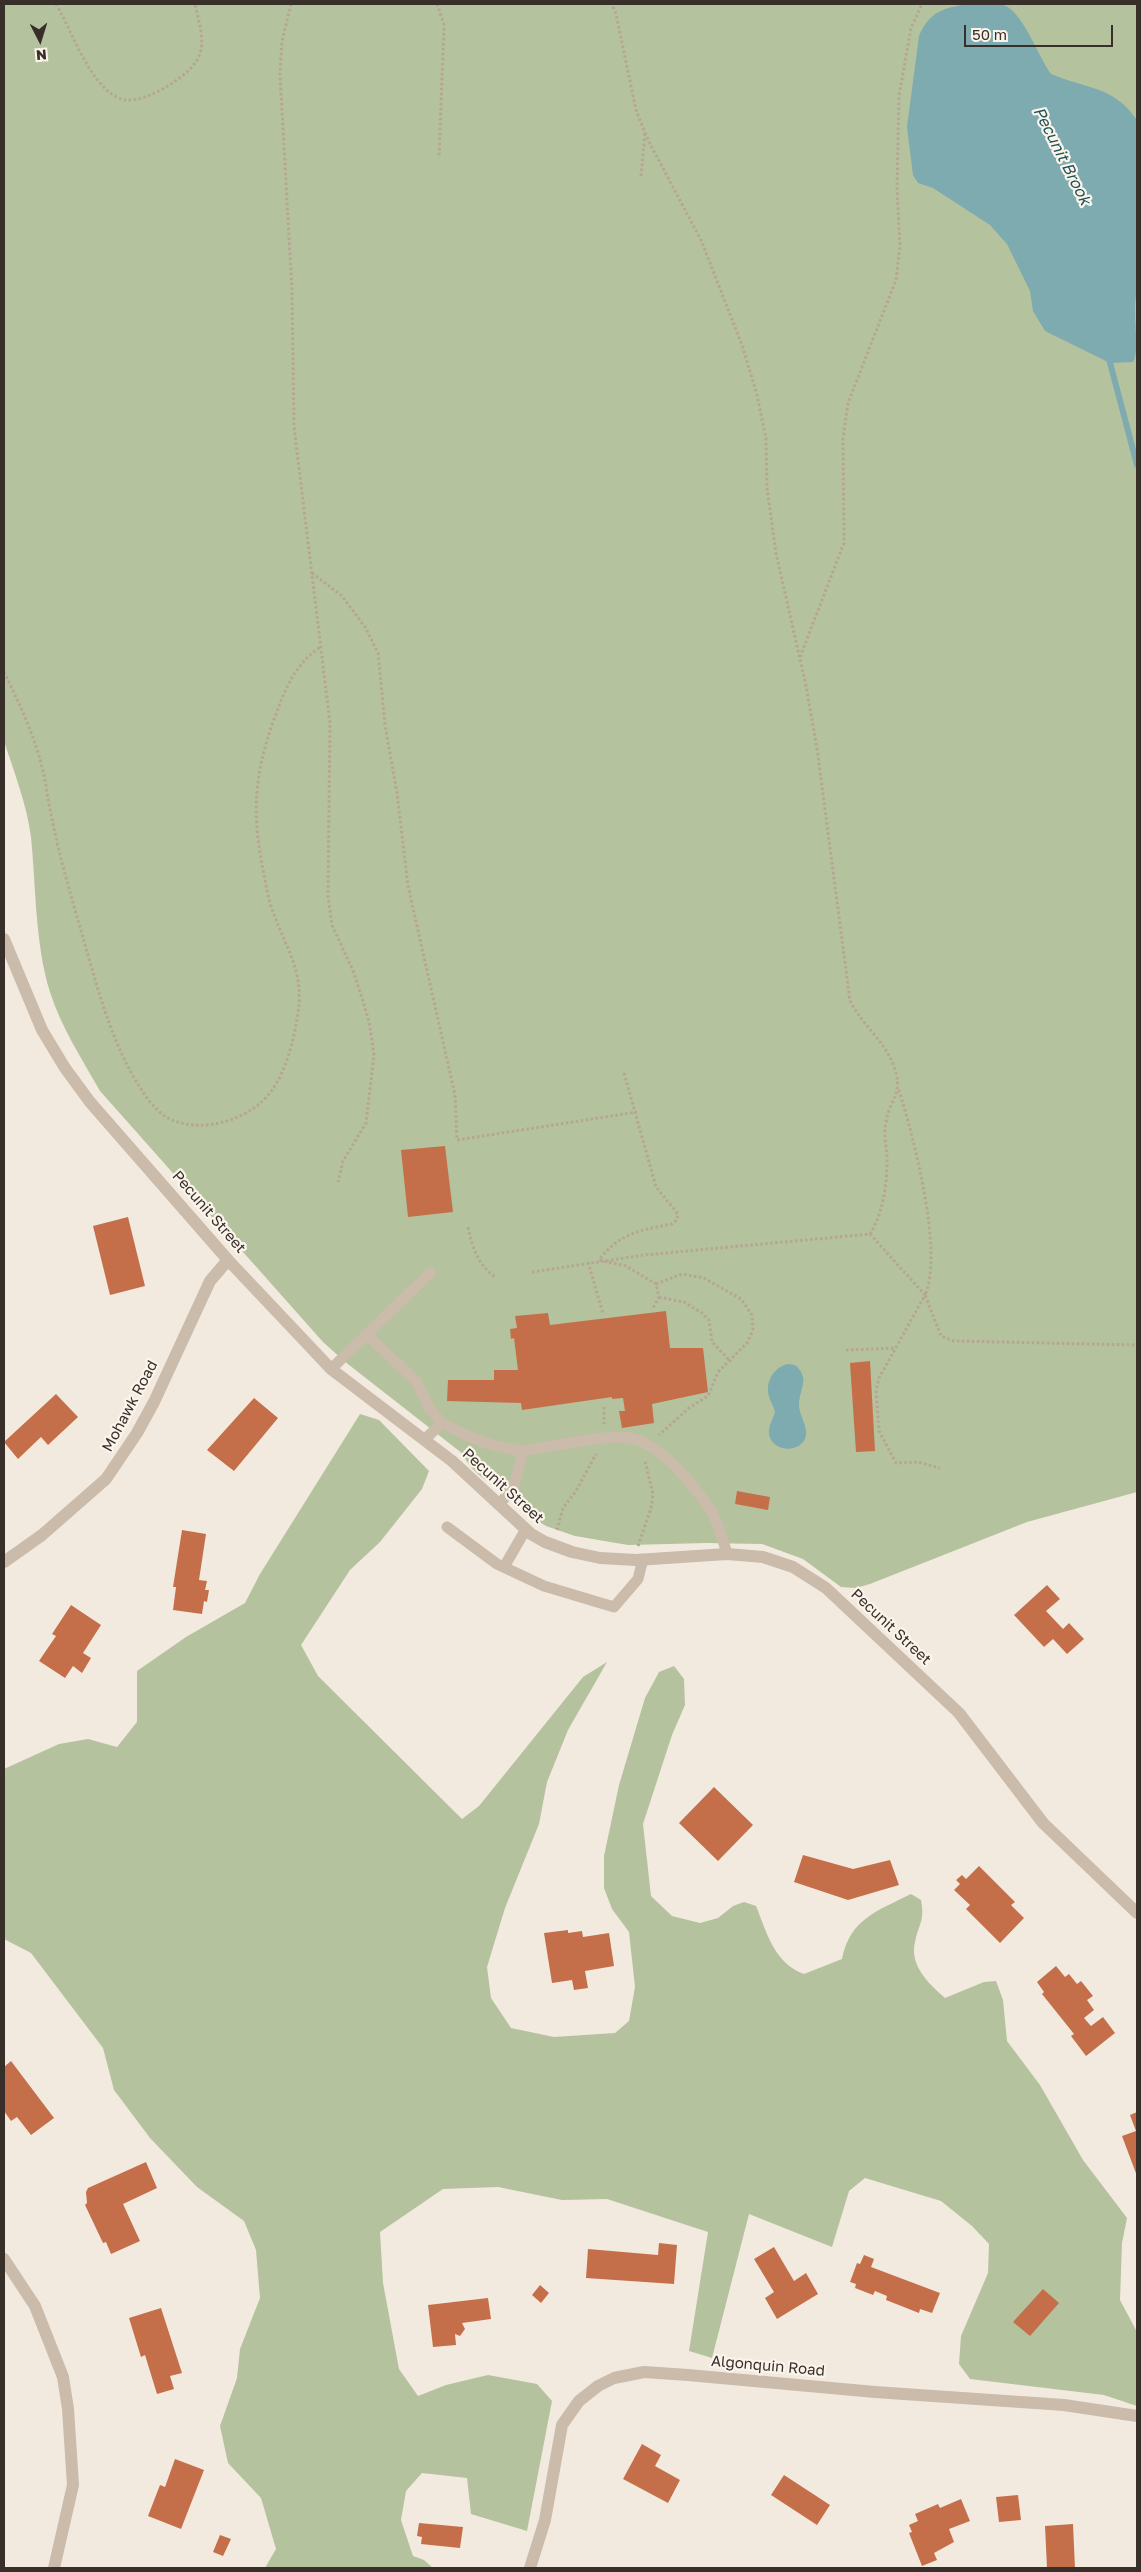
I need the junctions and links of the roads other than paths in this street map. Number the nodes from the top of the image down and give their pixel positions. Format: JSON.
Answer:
{"nodes":[{"id":1,"x":4,"y":939,"type":"edge"},
{"id":2,"x":228,"y":1260,"type":"junction"},
{"id":3,"x":430,"y":1273,"type":"dead end"},
{"id":4,"x":366,"y":1334,"type":"junction"},
{"id":5,"x":331,"y":1369,"type":"junction"},
{"id":6,"x":442,"y":1422,"type":"junction"},
{"id":7,"x":425,"y":1439,"type":"junction"},
{"id":8,"x":523,"y":1451,"type":"junction"},
{"id":9,"x":499,"y":1505,"type":"junction"},
{"id":10,"x":447,"y":1527,"type":"dead end"},
{"id":11,"x":526,"y":1530,"type":"junction"},
{"id":12,"x":727,"y":1554,"type":"junction"},
{"id":13,"x":640,"y":1560,"type":"junction"},
{"id":14,"x":4,"y":1562,"type":"edge"},
{"id":15,"x":504,"y":1567,"type":"junction"},
{"id":16,"x":1137,"y":1913,"type":"edge"},
{"id":17,"x":4,"y":2259,"type":"edge"},
{"id":18,"x":1137,"y":2416,"type":"edge"},
{"id":19,"x":54,"y":2568,"type":"edge"},
{"id":20,"x":530,"y":2568,"type":"edge"}],
"edges":[{"from":1,"to":2,"type":"street","name":"Pecunit Street"},
{"from":2,"to":5,"type":"street","name":"Pecunit Street"},
{"from":2,"to":14,"type":"street","name":"Mohawk Road"},
{"from":3,"to":4,"type":"lane"},
{"from":4,"to":5,"type":"lane"},
{"from":4,"to":6,"type":"lane"},
{"from":5,"to":7,"type":"street","name":"Pecunit Street"},
{"from":6,"to":7,"type":"lane"},
{"from":6,"to":8,"type":"lane"},
{"from":7,"to":9,"type":"street","name":"Pecunit Street"},
{"from":8,"to":9,"type":"lane"},
{"from":8,"to":12,"type":"lane"},
{"from":9,"to":11,"type":"street","name":"Pecunit Street"},
{"from":10,"to":15,"type":"lane"},
{"from":11,"to":13,"type":"street","name":"Pecunit Street"},
{"from":11,"to":15,"type":"lane"},
{"from":12,"to":13,"type":"street","name":"Pecunit Street"},
{"from":12,"to":16,"type":"street","name":"Pecunit Street"},
{"from":13,"to":15,"type":"lane"},
{"from":17,"to":19,"type":"street"},
{"from":18,"to":20,"type":"street","name":"Algonquin Road"}]}
